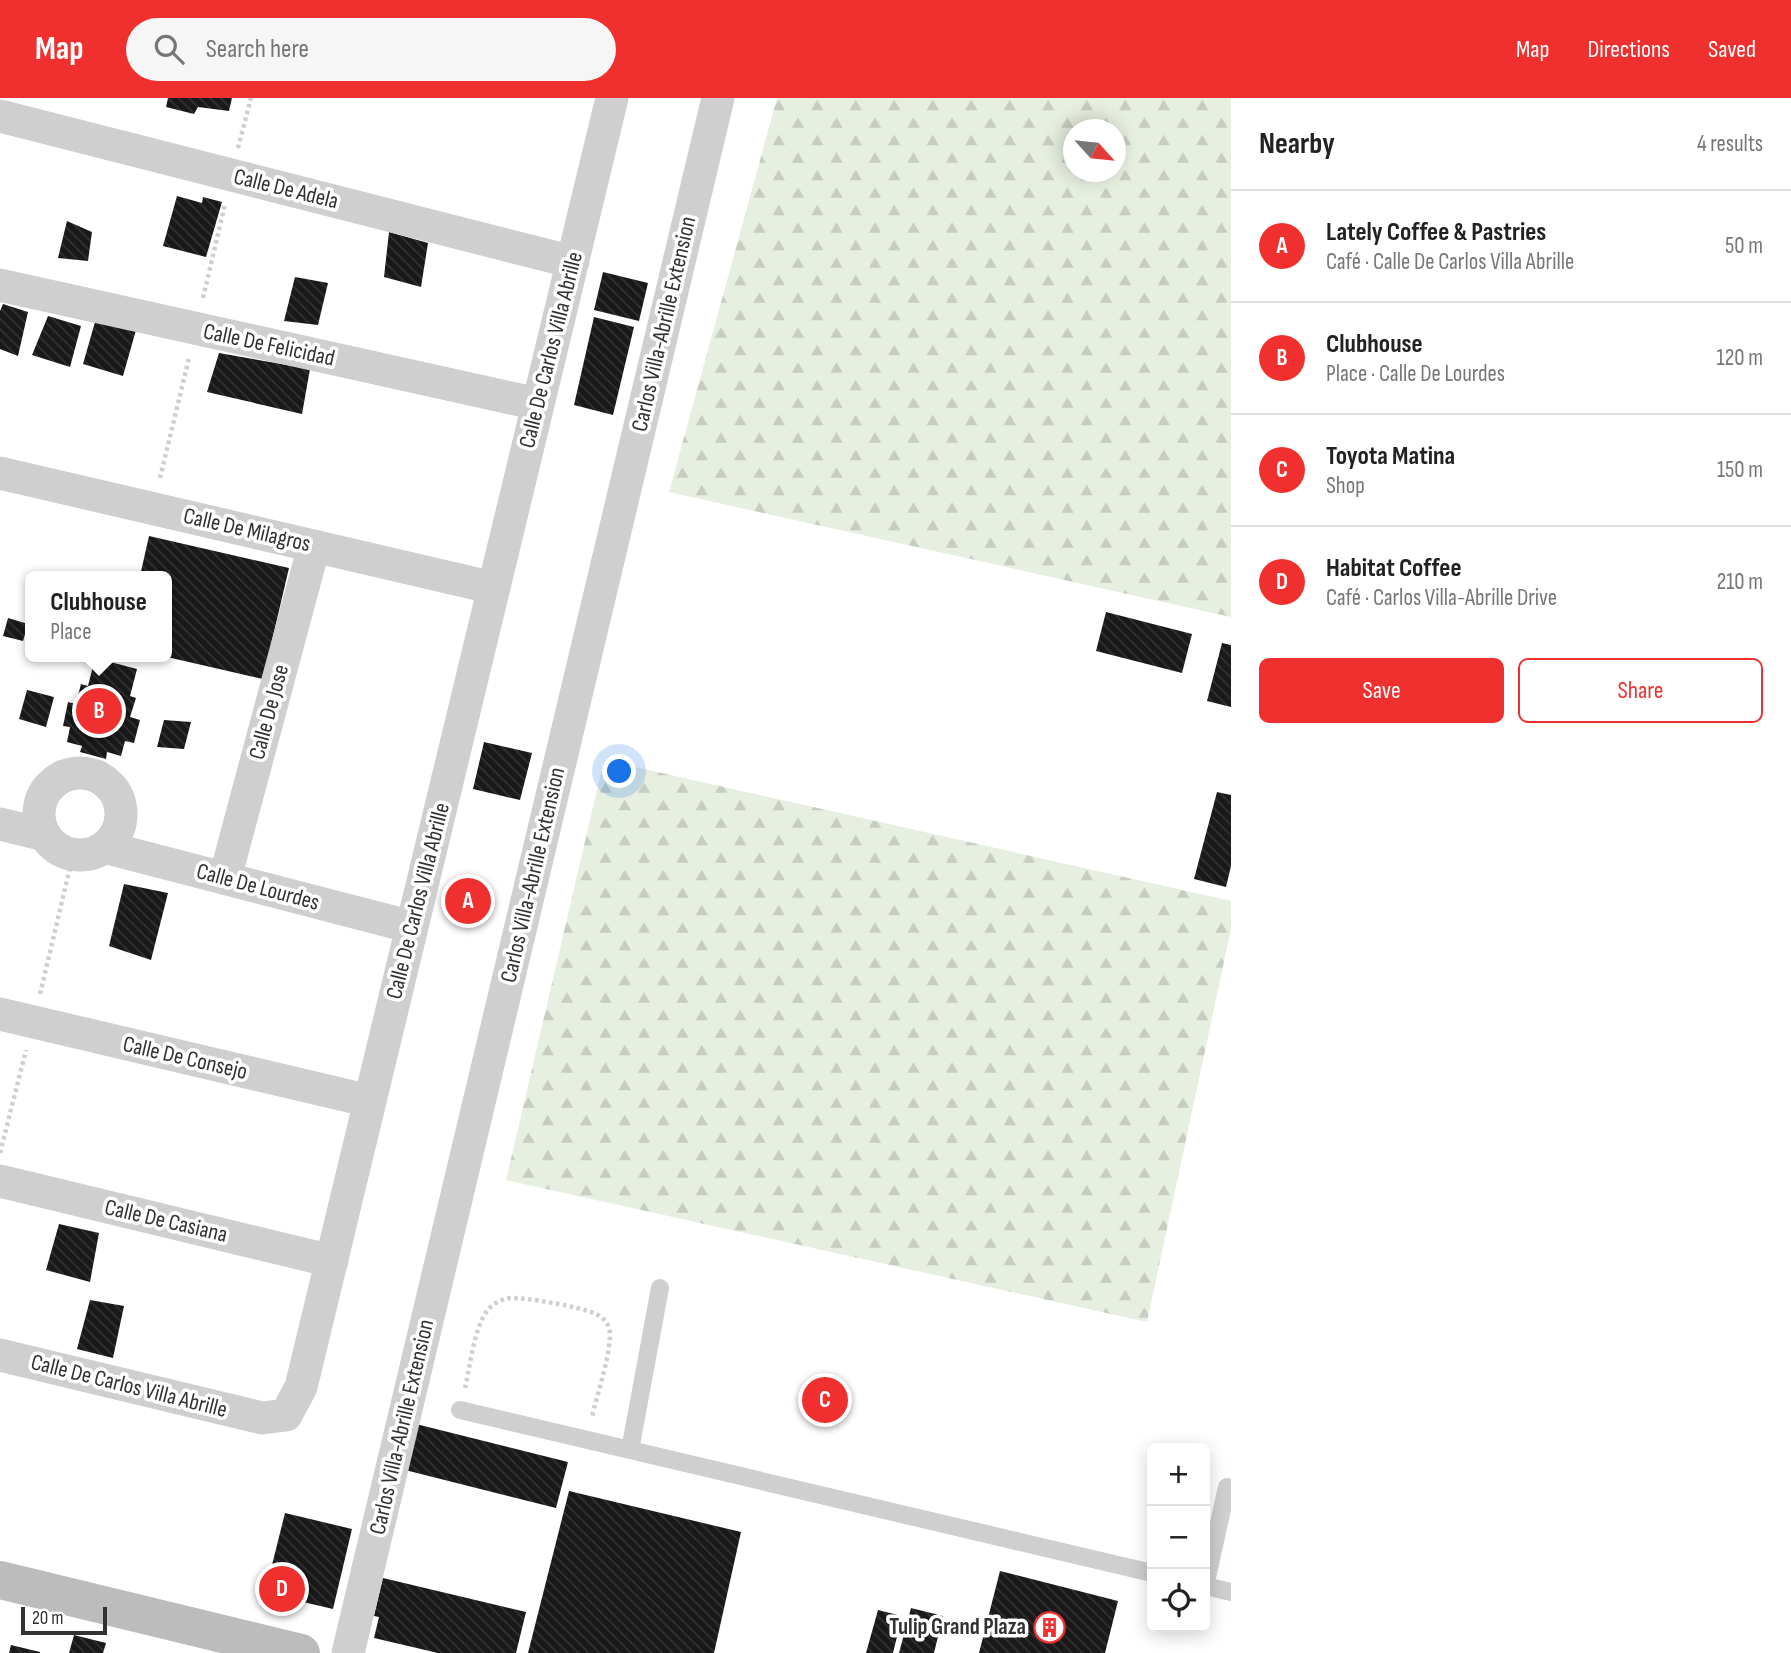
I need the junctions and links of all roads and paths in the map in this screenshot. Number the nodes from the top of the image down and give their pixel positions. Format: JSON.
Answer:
{"nodes":[{"id":1,"x":718,"y":98,"type":"edge"},
{"id":2,"x":604,"y":100,"type":"edge"},
{"id":3,"x":0,"y":116,"type":"edge"},
{"id":4,"x":573,"y":262,"type":"junction"},
{"id":5,"x":0,"y":285,"type":"edge"},
{"id":6,"x":538,"y":404,"type":"junction"},
{"id":7,"x":0,"y":473,"type":"edge"},
{"id":8,"x":313,"y":546,"type":"junction"},
{"id":9,"x":494,"y":588,"type":"junction"},
{"id":10,"x":0,"y":824,"type":"edge"},
{"id":11,"x":45,"y":835,"type":"junction"},
{"id":12,"x":104,"y":847,"type":"junction"},
{"id":13,"x":225,"y":878,"type":"junction"},
{"id":14,"x":412,"y":927,"type":"junction"},
{"id":15,"x":0,"y":1014,"type":"edge"},
{"id":16,"x":370,"y":1101,"type":"junction"},
{"id":17,"x":0,"y":1181,"type":"edge"},
{"id":18,"x":332,"y":1261,"type":"junction"},
{"id":19,"x":660,"y":1288,"type":"dead end"},
{"id":20,"x":0,"y":1355,"type":"edge"},
{"id":21,"x":460,"y":1410,"type":"joint"},
{"id":22,"x":586,"y":1439,"type":"junction"},
{"id":23,"x":630,"y":1450,"type":"junction"},
{"id":24,"x":1227,"y":1487,"type":"dead end"},
{"id":25,"x":1209,"y":1569,"type":"edge"},
{"id":26,"x":1147,"y":1572,"type":"edge"},
{"id":27,"x":0,"y":1580,"type":"edge"},
{"id":28,"x":1210,"y":1587,"type":"edge"},
{"id":29,"x":1231,"y":1592,"type":"edge"},
{"id":30,"x":301,"y":1653,"type":"edge"},
{"id":31,"x":348,"y":1653,"type":"edge"}],
"edges":[{"from":1,"to":31,"type":"street","name":"Carlos Villa-Abrille Extension"},
{"from":2,"to":4,"type":"street","name":"Calle De Carlos Villa Abrille"},
{"from":3,"to":4,"type":"street","name":"Calle De Adela"},
{"from":4,"to":6,"type":"street","name":"Calle De Carlos Villa Abrille"},
{"from":5,"to":6,"type":"street","name":"Calle De Felicidad"},
{"from":6,"to":9,"type":"street","name":"Calle De Carlos Villa Abrille"},
{"from":7,"to":8,"type":"street","name":"Calle De Milagros"},
{"from":8,"to":9,"type":"street","name":"Calle De Milagros"},
{"from":8,"to":13,"type":"street","name":"Calle De Jose"},
{"from":9,"to":14,"type":"street","name":"Calle De Carlos Villa Abrille"},
{"from":10,"to":11,"type":"street"},
{"from":11,"to":12,"type":"street"},
{"from":11,"to":12,"type":"street"},
{"from":12,"to":13,"type":"street","name":"Calle De Lourdes"},
{"from":13,"to":14,"type":"street","name":"Calle De Lourdes"},
{"from":14,"to":16,"type":"street","name":"Calle De Carlos Villa Abrille"},
{"from":15,"to":16,"type":"street","name":"Calle De Consejo"},
{"from":16,"to":18,"type":"street","name":"Calle De Carlos Villa Abrille"},
{"from":17,"to":18,"type":"street","name":"Calle De Casiana"},
{"from":18,"to":20,"type":"street","name":"Calle De Carlos Villa Abrille"},
{"from":19,"to":23,"type":"lane"},
{"from":21,"to":22,"type":"lane"},
{"from":21,"to":22,"type":"path"},
{"from":22,"to":23,"type":"lane"},
{"from":23,"to":26,"type":"lane"},
{"from":24,"to":25,"type":"lane"},
{"from":27,"to":30,"type":"main road"},
{"from":28,"to":29,"type":"lane"}]}
